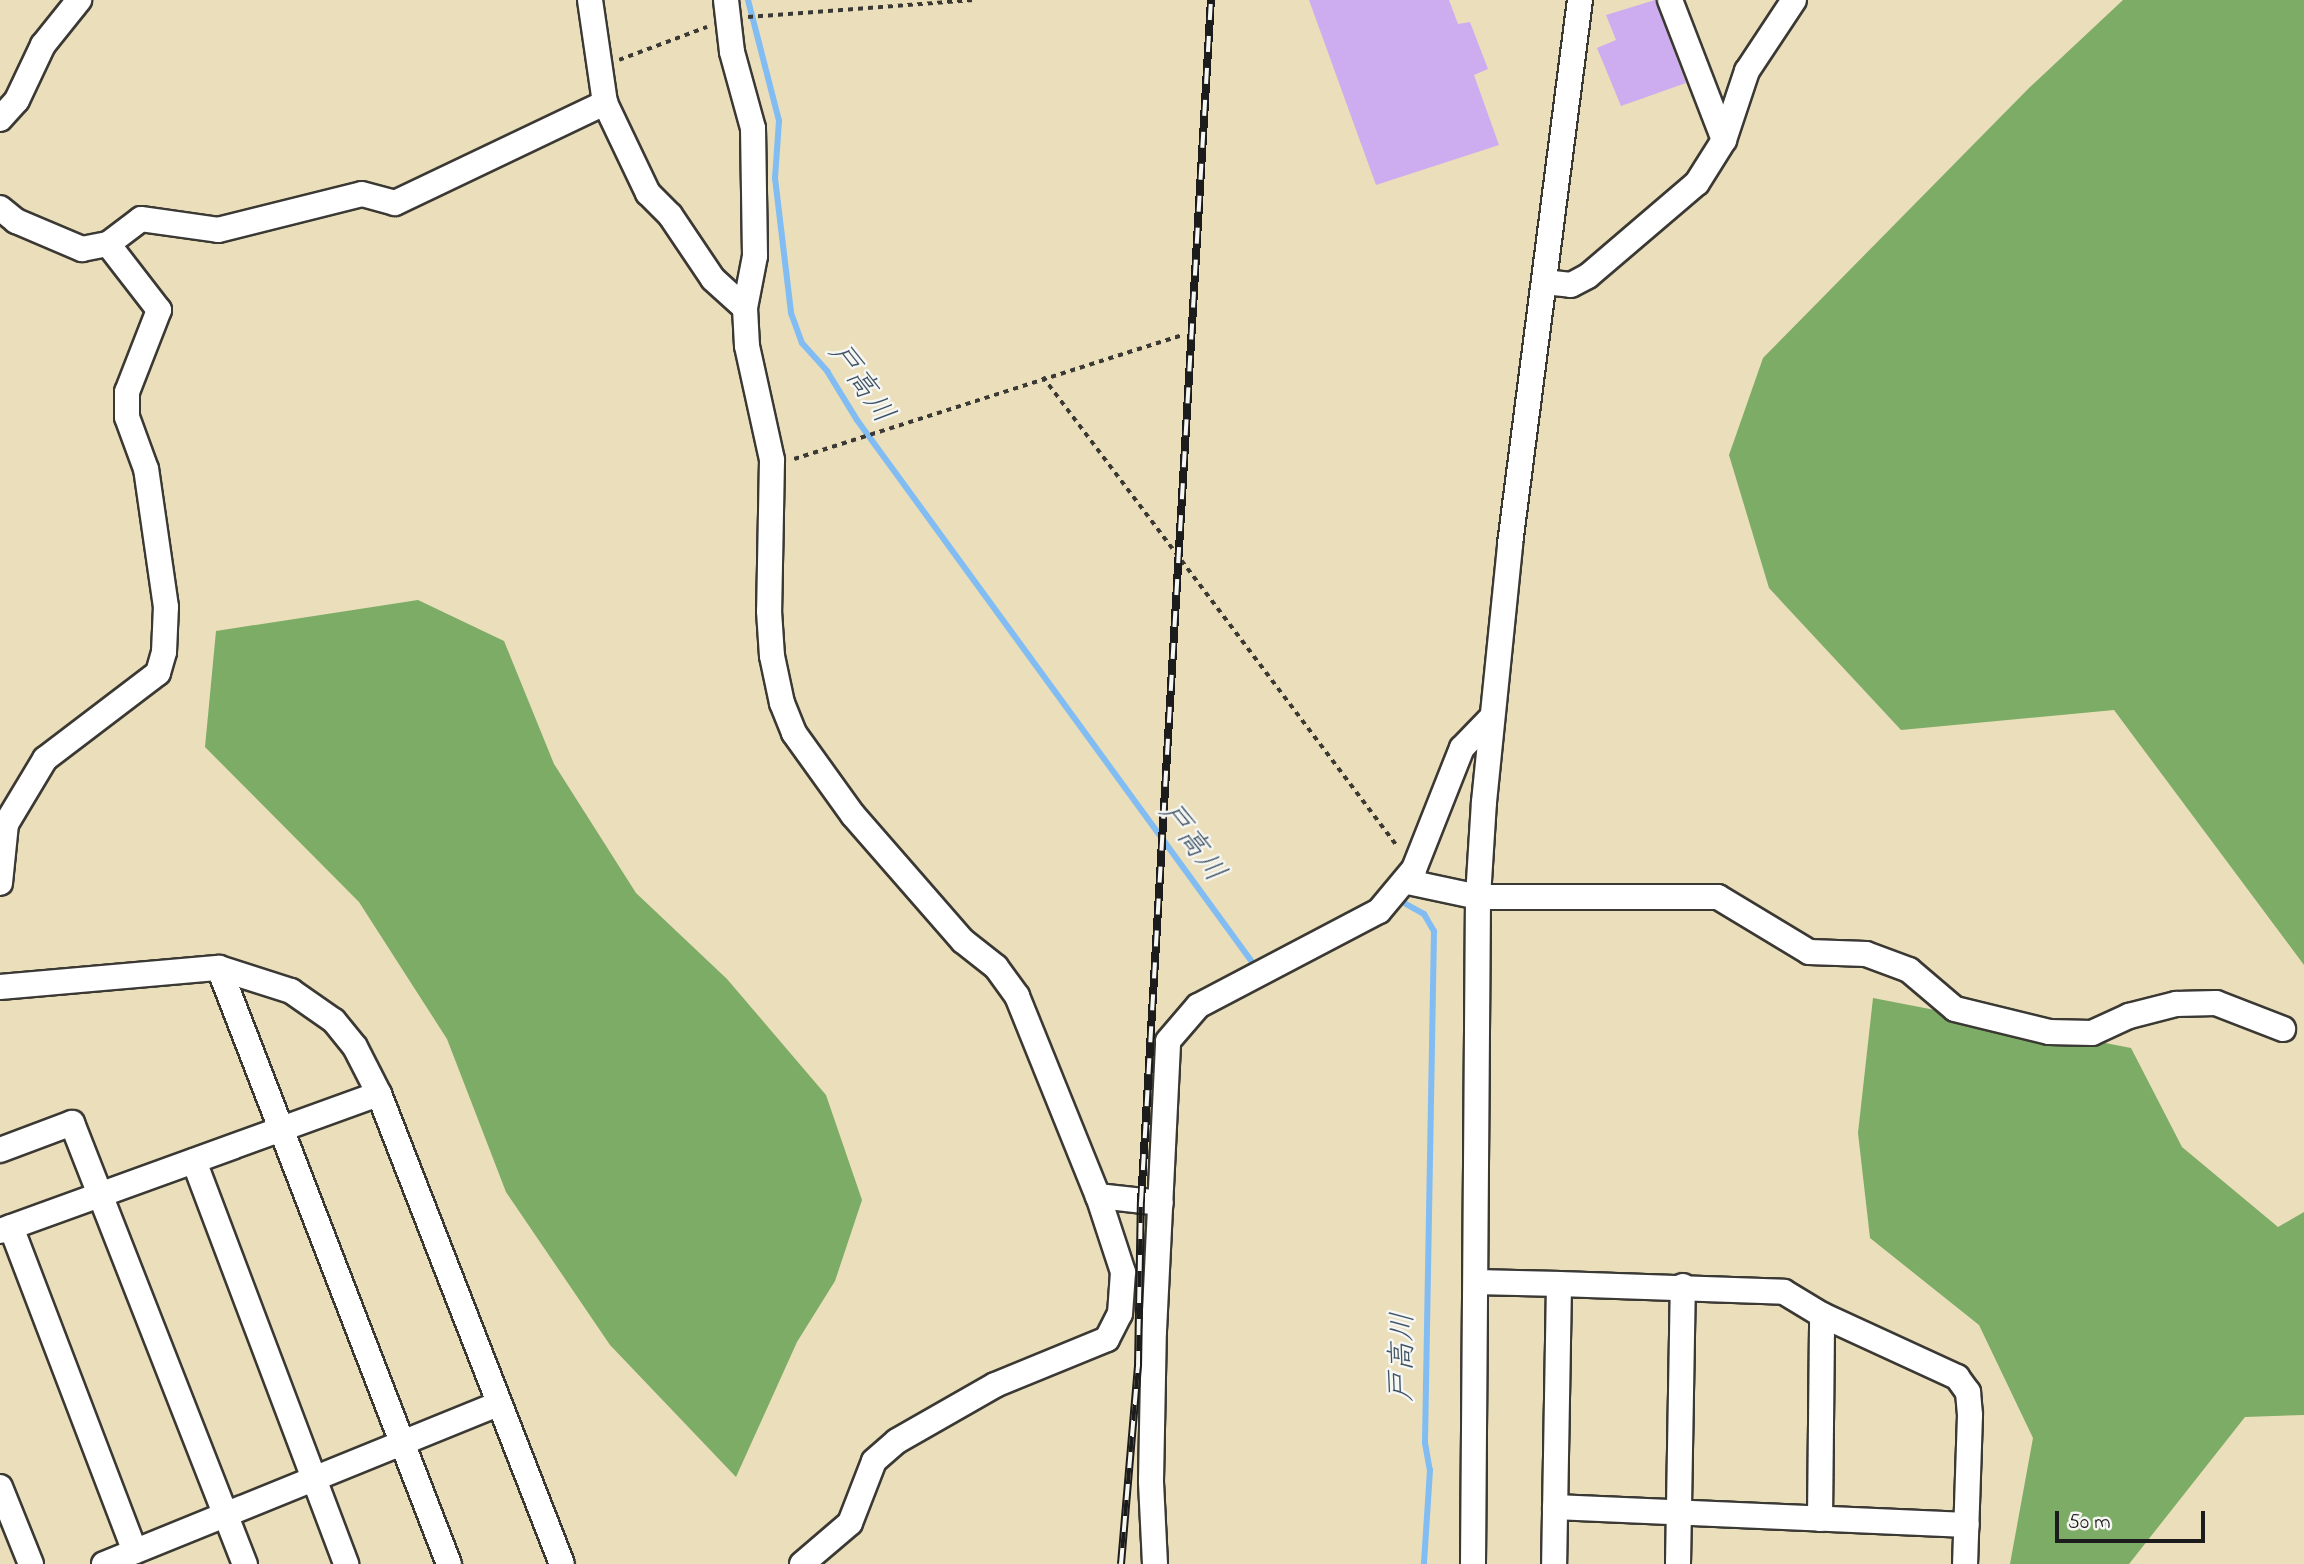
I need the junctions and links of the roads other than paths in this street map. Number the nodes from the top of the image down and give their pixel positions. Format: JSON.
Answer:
{"nodes":[{"id":1,"x":79,"y":0,"type":"edge"},
{"id":2,"x":590,"y":0,"type":"edge"},
{"id":3,"x":1580,"y":0,"type":"edge"},
{"id":4,"x":1671,"y":0,"type":"edge"},
{"id":5,"x":1794,"y":0,"type":"edge"},
{"id":6,"x":728,"y":9,"type":"edge"},
{"id":7,"x":605,"y":103,"type":"junction"},
{"id":8,"x":0,"y":119,"type":"edge"},
{"id":9,"x":1724,"y":140,"type":"junction"},
{"id":10,"x":0,"y":208,"type":"edge"},
{"id":11,"x":107,"y":244,"type":"junction"},
{"id":12,"x":1545,"y":282,"type":"junction"},
{"id":13,"x":745,"y":308,"type":"junction"},
{"id":14,"x":1490,"y":719,"type":"junction"},
{"id":15,"x":1411,"y":875,"type":"junction"},
{"id":16,"x":0,"y":883,"type":"edge"},
{"id":17,"x":1478,"y":897,"type":"junction"},
{"id":18,"x":219,"y":968,"type":"junction"},
{"id":19,"x":0,"y":988,"type":"edge"},
{"id":20,"x":2284,"y":1029,"type":"dead end"},
{"id":21,"x":379,"y":1094,"type":"junction"},
{"id":22,"x":282,"y":1129,"type":"junction"},
{"id":23,"x":0,"y":1150,"type":"edge"},
{"id":24,"x":194,"y":1161,"type":"junction"},
{"id":25,"x":103,"y":1194,"type":"junction"},
{"id":26,"x":1098,"y":1196,"type":"junction"},
{"id":27,"x":1161,"y":1203,"type":"junction"},
{"id":28,"x":6,"y":1229,"type":"edge"},
{"id":29,"x":1476,"y":1282,"type":"junction"},
{"id":30,"x":1559,"y":1284,"type":"junction"},
{"id":31,"x":1683,"y":1286,"type":"junction"},
{"id":32,"x":1822,"y":1315,"type":"junction"},
{"id":33,"x":499,"y":1404,"type":"junction"},
{"id":34,"x":404,"y":1445,"type":"junction"},
{"id":35,"x":313,"y":1479,"type":"junction"},
{"id":36,"x":0,"y":1487,"type":"edge"},
{"id":37,"x":1555,"y":1507,"type":"junction"},
{"id":38,"x":1679,"y":1512,"type":"junction"},
{"id":39,"x":226,"y":1514,"type":"junction"},
{"id":40,"x":1820,"y":1519,"type":"junction"},
{"id":41,"x":1967,"y":1525,"type":"junction"},
{"id":42,"x":135,"y":1551,"type":"junction"},
{"id":43,"x":31,"y":1564,"type":"edge"},
{"id":44,"x":104,"y":1564,"type":"edge"},
{"id":45,"x":245,"y":1564,"type":"edge"},
{"id":46,"x":346,"y":1564,"type":"edge"},
{"id":47,"x":449,"y":1564,"type":"edge"},
{"id":48,"x":562,"y":1564,"type":"edge"},
{"id":49,"x":802,"y":1564,"type":"edge"},
{"id":50,"x":1155,"y":1564,"type":"edge"},
{"id":51,"x":1473,"y":1564,"type":"edge"},
{"id":52,"x":1554,"y":1564,"type":"edge"},
{"id":53,"x":1678,"y":1564,"type":"edge"},
{"id":54,"x":1965,"y":1564,"type":"edge"}],
"edges":[{"from":1,"to":8,"type":"street"},
{"from":2,"to":7,"type":"street"},
{"from":3,"to":12,"type":"street"},
{"from":4,"to":9,"type":"street"},
{"from":5,"to":9,"type":"street"},
{"from":6,"to":13,"type":"street"},
{"from":7,"to":11,"type":"street"},
{"from":7,"to":13,"type":"street"},
{"from":9,"to":12,"type":"street"},
{"from":10,"to":11,"type":"street"},
{"from":11,"to":16,"type":"street"},
{"from":12,"to":14,"type":"street"},
{"from":13,"to":26,"type":"street"},
{"from":14,"to":15,"type":"street"},
{"from":14,"to":17,"type":"street"},
{"from":15,"to":17,"type":"street"},
{"from":15,"to":27,"type":"street"},
{"from":17,"to":20,"type":"street"},
{"from":17,"to":29,"type":"street"},
{"from":18,"to":19,"type":"street"},
{"from":18,"to":21,"type":"street"},
{"from":18,"to":22,"type":"street"},
{"from":21,"to":22,"type":"street"},
{"from":21,"to":33,"type":"street"},
{"from":22,"to":24,"type":"street"},
{"from":22,"to":34,"type":"street"},
{"from":23,"to":25,"type":"street"},
{"from":24,"to":25,"type":"street"},
{"from":24,"to":35,"type":"street"},
{"from":25,"to":28,"type":"street"},
{"from":25,"to":39,"type":"street"},
{"from":26,"to":27,"type":"street"},
{"from":26,"to":49,"type":"street"},
{"from":27,"to":50,"type":"street"},
{"from":28,"to":42,"type":"street"},
{"from":29,"to":30,"type":"street"},
{"from":29,"to":51,"type":"street"},
{"from":30,"to":31,"type":"street"},
{"from":30,"to":37,"type":"street"},
{"from":31,"to":32,"type":"street"},
{"from":31,"to":38,"type":"street"},
{"from":32,"to":40,"type":"street"},
{"from":32,"to":41,"type":"street"},
{"from":33,"to":34,"type":"street"},
{"from":33,"to":48,"type":"street"},
{"from":34,"to":35,"type":"street"},
{"from":34,"to":47,"type":"street"},
{"from":35,"to":39,"type":"street"},
{"from":35,"to":46,"type":"street"},
{"from":36,"to":43,"type":"street"},
{"from":37,"to":38,"type":"street"},
{"from":37,"to":52,"type":"street"},
{"from":38,"to":40,"type":"street"},
{"from":38,"to":53,"type":"street"},
{"from":39,"to":42,"type":"street"},
{"from":39,"to":45,"type":"street"},
{"from":40,"to":41,"type":"street"},
{"from":41,"to":54,"type":"street"},
{"from":42,"to":44,"type":"street"}]}
